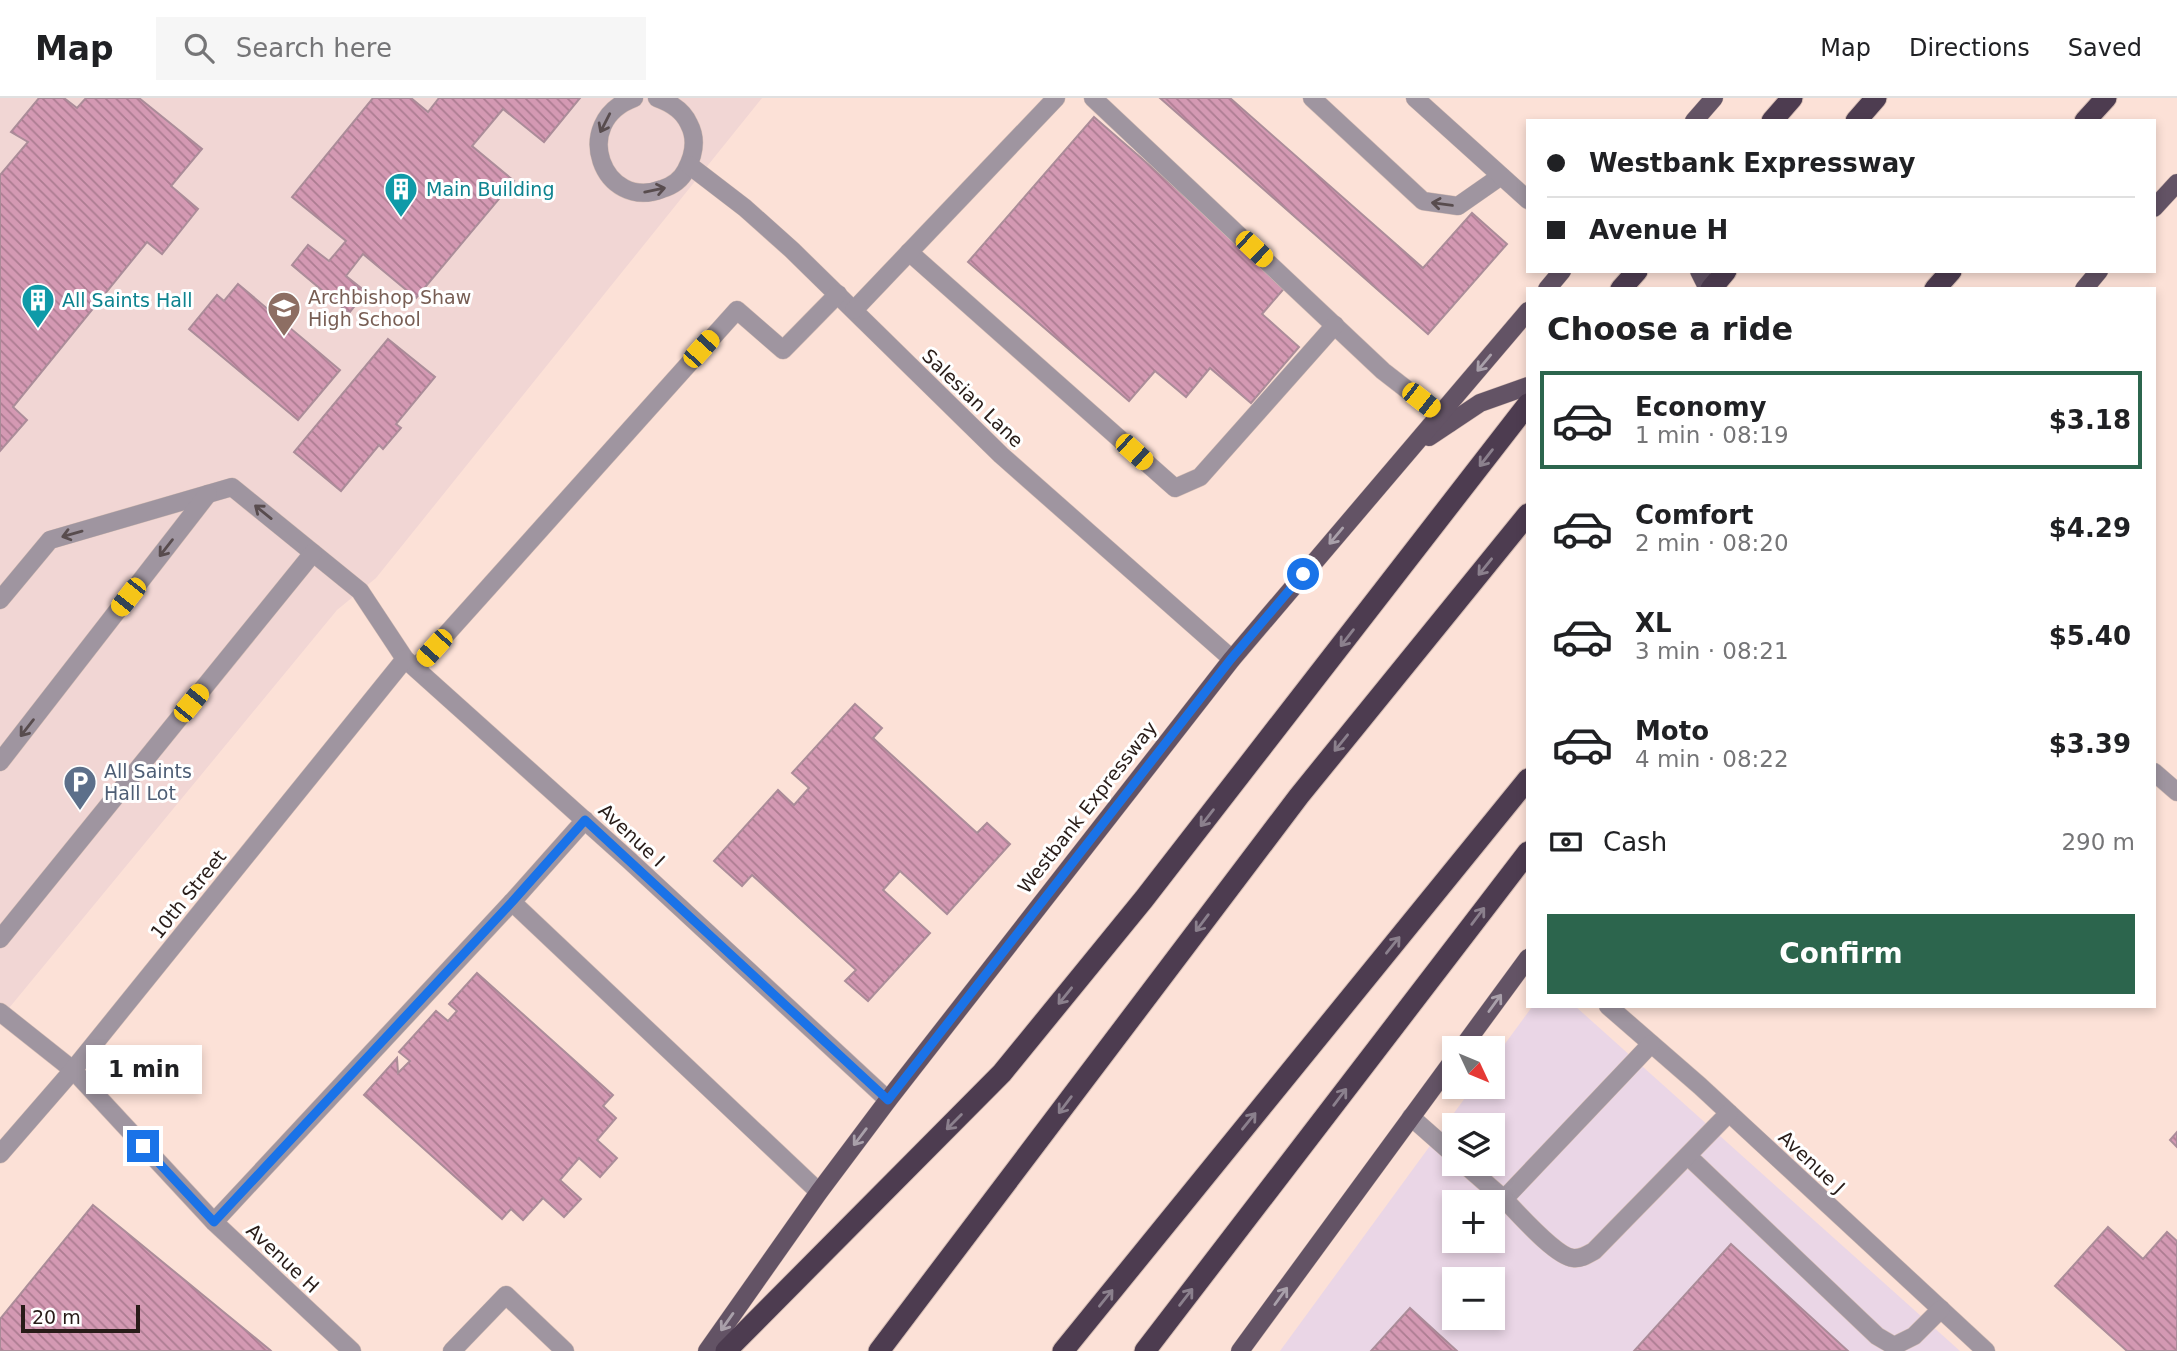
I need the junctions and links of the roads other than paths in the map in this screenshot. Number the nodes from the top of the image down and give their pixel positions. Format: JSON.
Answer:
{"nodes":[{"id":1,"x":634,"y":98,"type":"edge"},
{"id":2,"x":657,"y":98,"type":"edge"},
{"id":3,"x":1056,"y":98,"type":"edge"},
{"id":4,"x":1093,"y":98,"type":"edge"},
{"id":5,"x":1312,"y":98,"type":"edge"},
{"id":6,"x":1415,"y":98,"type":"edge"},
{"id":7,"x":1714,"y":98,"type":"edge"},
{"id":8,"x":1792,"y":98,"type":"edge"},
{"id":9,"x":1876,"y":98,"type":"edge"},
{"id":10,"x":2106,"y":98,"type":"edge"},
{"id":11,"x":687,"y":105,"type":"edge"},
{"id":12,"x":1696,"y":119,"type":"edge"},
{"id":13,"x":1774,"y":119,"type":"edge"},
{"id":14,"x":1858,"y":119,"type":"edge"},
{"id":15,"x":2087,"y":119,"type":"edge"},
{"id":16,"x":689,"y":165,"type":"junction"},
{"id":17,"x":1501,"y":176,"type":"junction"},
{"id":18,"x":2177,"y":183,"type":"edge"},
{"id":19,"x":1526,"y":198,"type":"edge"},
{"id":20,"x":2156,"y":206,"type":"edge"},
{"id":21,"x":909,"y":252,"type":"junction"},
{"id":22,"x":1560,"y":273,"type":"edge"},
{"id":23,"x":1635,"y":273,"type":"edge"},
{"id":24,"x":1724,"y":273,"type":"edge"},
{"id":25,"x":1949,"y":273,"type":"edge"},
{"id":26,"x":2097,"y":273,"type":"edge"},
{"id":27,"x":1549,"y":287,"type":"edge"},
{"id":28,"x":1623,"y":287,"type":"edge"},
{"id":29,"x":1712,"y":287,"type":"edge"},
{"id":30,"x":1938,"y":287,"type":"edge"},
{"id":31,"x":2086,"y":287,"type":"edge"},
{"id":32,"x":838,"y":294,"type":"junction"},
{"id":33,"x":853,"y":310,"type":"junction"},
{"id":34,"x":1526,"y":314,"type":"edge"},
{"id":35,"x":1335,"y":325,"type":"junction"},
{"id":36,"x":1526,"y":387,"type":"edge"},
{"id":37,"x":1526,"y":407,"type":"edge"},
{"id":38,"x":1445,"y":419,"type":"junction"},
{"id":39,"x":208,"y":494,"type":"junction"},
{"id":40,"x":1526,"y":516,"type":"edge"},
{"id":41,"x":313,"y":554,"type":"junction"},
{"id":42,"x":0,"y":600,"type":"edge"},
{"id":43,"x":1231,"y":659,"type":"junction"},
{"id":44,"x":411,"y":664,"type":"junction"},
{"id":45,"x":0,"y":762,"type":"edge"},
{"id":46,"x":2156,"y":774,"type":"edge"},
{"id":47,"x":1526,"y":781,"type":"edge"},
{"id":48,"x":2177,"y":792,"type":"edge"},
{"id":49,"x":585,"y":820,"type":"junction"},
{"id":50,"x":1526,"y":855,"type":"edge"},
{"id":51,"x":512,"y":902,"type":"junction"},
{"id":52,"x":0,"y":939,"type":"edge"},
{"id":53,"x":1526,"y":961,"type":"edge"},
{"id":54,"x":1610,"y":1008,"type":"edge"},
{"id":55,"x":0,"y":1012,"type":"edge"},
{"id":56,"x":1471,"y":1036,"type":"edge"},
{"id":57,"x":1651,"y":1044,"type":"junction"},
{"id":58,"x":72,"y":1070,"type":"junction"},
{"id":59,"x":1442,"y":1075,"type":"edge"},
{"id":60,"x":888,"y":1100,"type":"junction"},
{"id":61,"x":1729,"y":1113,"type":"junction"},
{"id":62,"x":1411,"y":1117,"type":"junction"},
{"id":63,"x":1442,"y":1144,"type":"edge"},
{"id":64,"x":0,"y":1154,"type":"edge"},
{"id":65,"x":1688,"y":1156,"type":"junction"},
{"id":66,"x":1478,"y":1176,"type":"edge"},
{"id":67,"x":1494,"y":1190,"type":"edge"},
{"id":68,"x":819,"y":1192,"type":"junction"},
{"id":69,"x":1505,"y":1198,"type":"edge"},
{"id":70,"x":1505,"y":1200,"type":"edge"},
{"id":71,"x":214,"y":1222,"type":"junction"},
{"id":72,"x":1941,"y":1309,"type":"junction"},
{"id":73,"x":352,"y":1351,"type":"edge"},
{"id":74,"x":452,"y":1351,"type":"edge"},
{"id":75,"x":565,"y":1351,"type":"edge"},
{"id":76,"x":707,"y":1351,"type":"edge"},
{"id":77,"x":726,"y":1351,"type":"edge"},
{"id":78,"x":879,"y":1351,"type":"edge"},
{"id":79,"x":1063,"y":1351,"type":"edge"},
{"id":80,"x":1145,"y":1351,"type":"edge"},
{"id":81,"x":1240,"y":1351,"type":"edge"},
{"id":82,"x":1986,"y":1351,"type":"edge"}],
"edges":[{"from":1,"to":16,"type":"street","one_way":true},
{"from":2,"to":11,"type":"street"},
{"from":3,"to":21,"type":"street"},
{"from":4,"to":35,"type":"street"},
{"from":17,"to":5,"type":"street","one_way":true},
{"from":6,"to":17,"type":"street"},
{"from":7,"to":12,"type":"main road"},
{"from":8,"to":13,"type":"highway"},
{"from":9,"to":14,"type":"highway"},
{"from":10,"to":15,"type":"highway"},
{"from":11,"to":16,"type":"street"},
{"from":16,"to":32,"type":"street","name":"Salesian Lane"},
{"from":17,"to":19,"type":"street"},
{"from":18,"to":20,"type":"main road"},
{"from":21,"to":33,"type":"street"},
{"from":21,"to":35,"type":"street"},
{"from":22,"to":27,"type":"main road"},
{"from":23,"to":28,"type":"highway"},
{"from":24,"to":29,"type":"highway"},
{"from":25,"to":30,"type":"highway"},
{"from":26,"to":31,"type":"main road"},
{"from":32,"to":33,"type":"street","name":"Salesian Lane"},
{"from":32,"to":44,"type":"street","name":"10th Street"},
{"from":33,"to":43,"type":"street","name":"Salesian Lane"},
{"from":34,"to":38,"type":"main road","one_way":true},
{"from":35,"to":38,"type":"street"},
{"from":36,"to":38,"type":"main road","name":"Westbank Expressway"},
{"from":37,"to":77,"type":"highway","one_way":true},
{"from":38,"to":43,"type":"main road","name":"Westbank Expressway","one_way":true},
{"from":41,"to":39,"type":"street","name":"Avenue I","one_way":true},
{"from":39,"to":42,"type":"street","one_way":true},
{"from":39,"to":45,"type":"street","one_way":true},
{"from":40,"to":78,"type":"highway","one_way":true},
{"from":41,"to":44,"type":"street","name":"Avenue I"},
{"from":41,"to":52,"type":"street"},
{"from":43,"to":60,"type":"main road","name":"Westbank Expressway"},
{"from":44,"to":49,"type":"street","name":"Avenue I"},
{"from":44,"to":58,"type":"street","name":"10th Street"},
{"from":46,"to":48,"type":"street"},
{"from":79,"to":47,"type":"highway","one_way":true},
{"from":49,"to":51,"type":"street"},
{"from":49,"to":60,"type":"street","name":"Avenue I"},
{"from":80,"to":50,"type":"highway","one_way":true},
{"from":51,"to":68,"type":"street"},
{"from":51,"to":71,"type":"street"},
{"from":56,"to":53,"type":"main road","one_way":true},
{"from":54,"to":57,"type":"street","name":"Avenue J"},
{"from":55,"to":58,"type":"street","name":"Avenue H"},
{"from":57,"to":61,"type":"street","name":"Avenue J"},
{"from":57,"to":69,"type":"street"},
{"from":58,"to":64,"type":"street","name":"10th Street"},
{"from":58,"to":71,"type":"street","name":"Avenue H"},
{"from":59,"to":62,"type":"main road"},
{"from":60,"to":68,"type":"main road","name":"Westbank Expressway","one_way":true},
{"from":61,"to":65,"type":"street"},
{"from":61,"to":72,"type":"street","name":"Avenue J"},
{"from":62,"to":63,"type":"street"},
{"from":81,"to":62,"type":"main road","one_way":true},
{"from":65,"to":70,"type":"street"},
{"from":65,"to":72,"type":"street"},
{"from":66,"to":67,"type":"street"},
{"from":68,"to":76,"type":"main road","name":"Westbank Expressway","one_way":true},
{"from":71,"to":73,"type":"street","name":"Avenue H"},
{"from":72,"to":82,"type":"street","name":"Avenue J"},
{"from":74,"to":75,"type":"street"}]}
